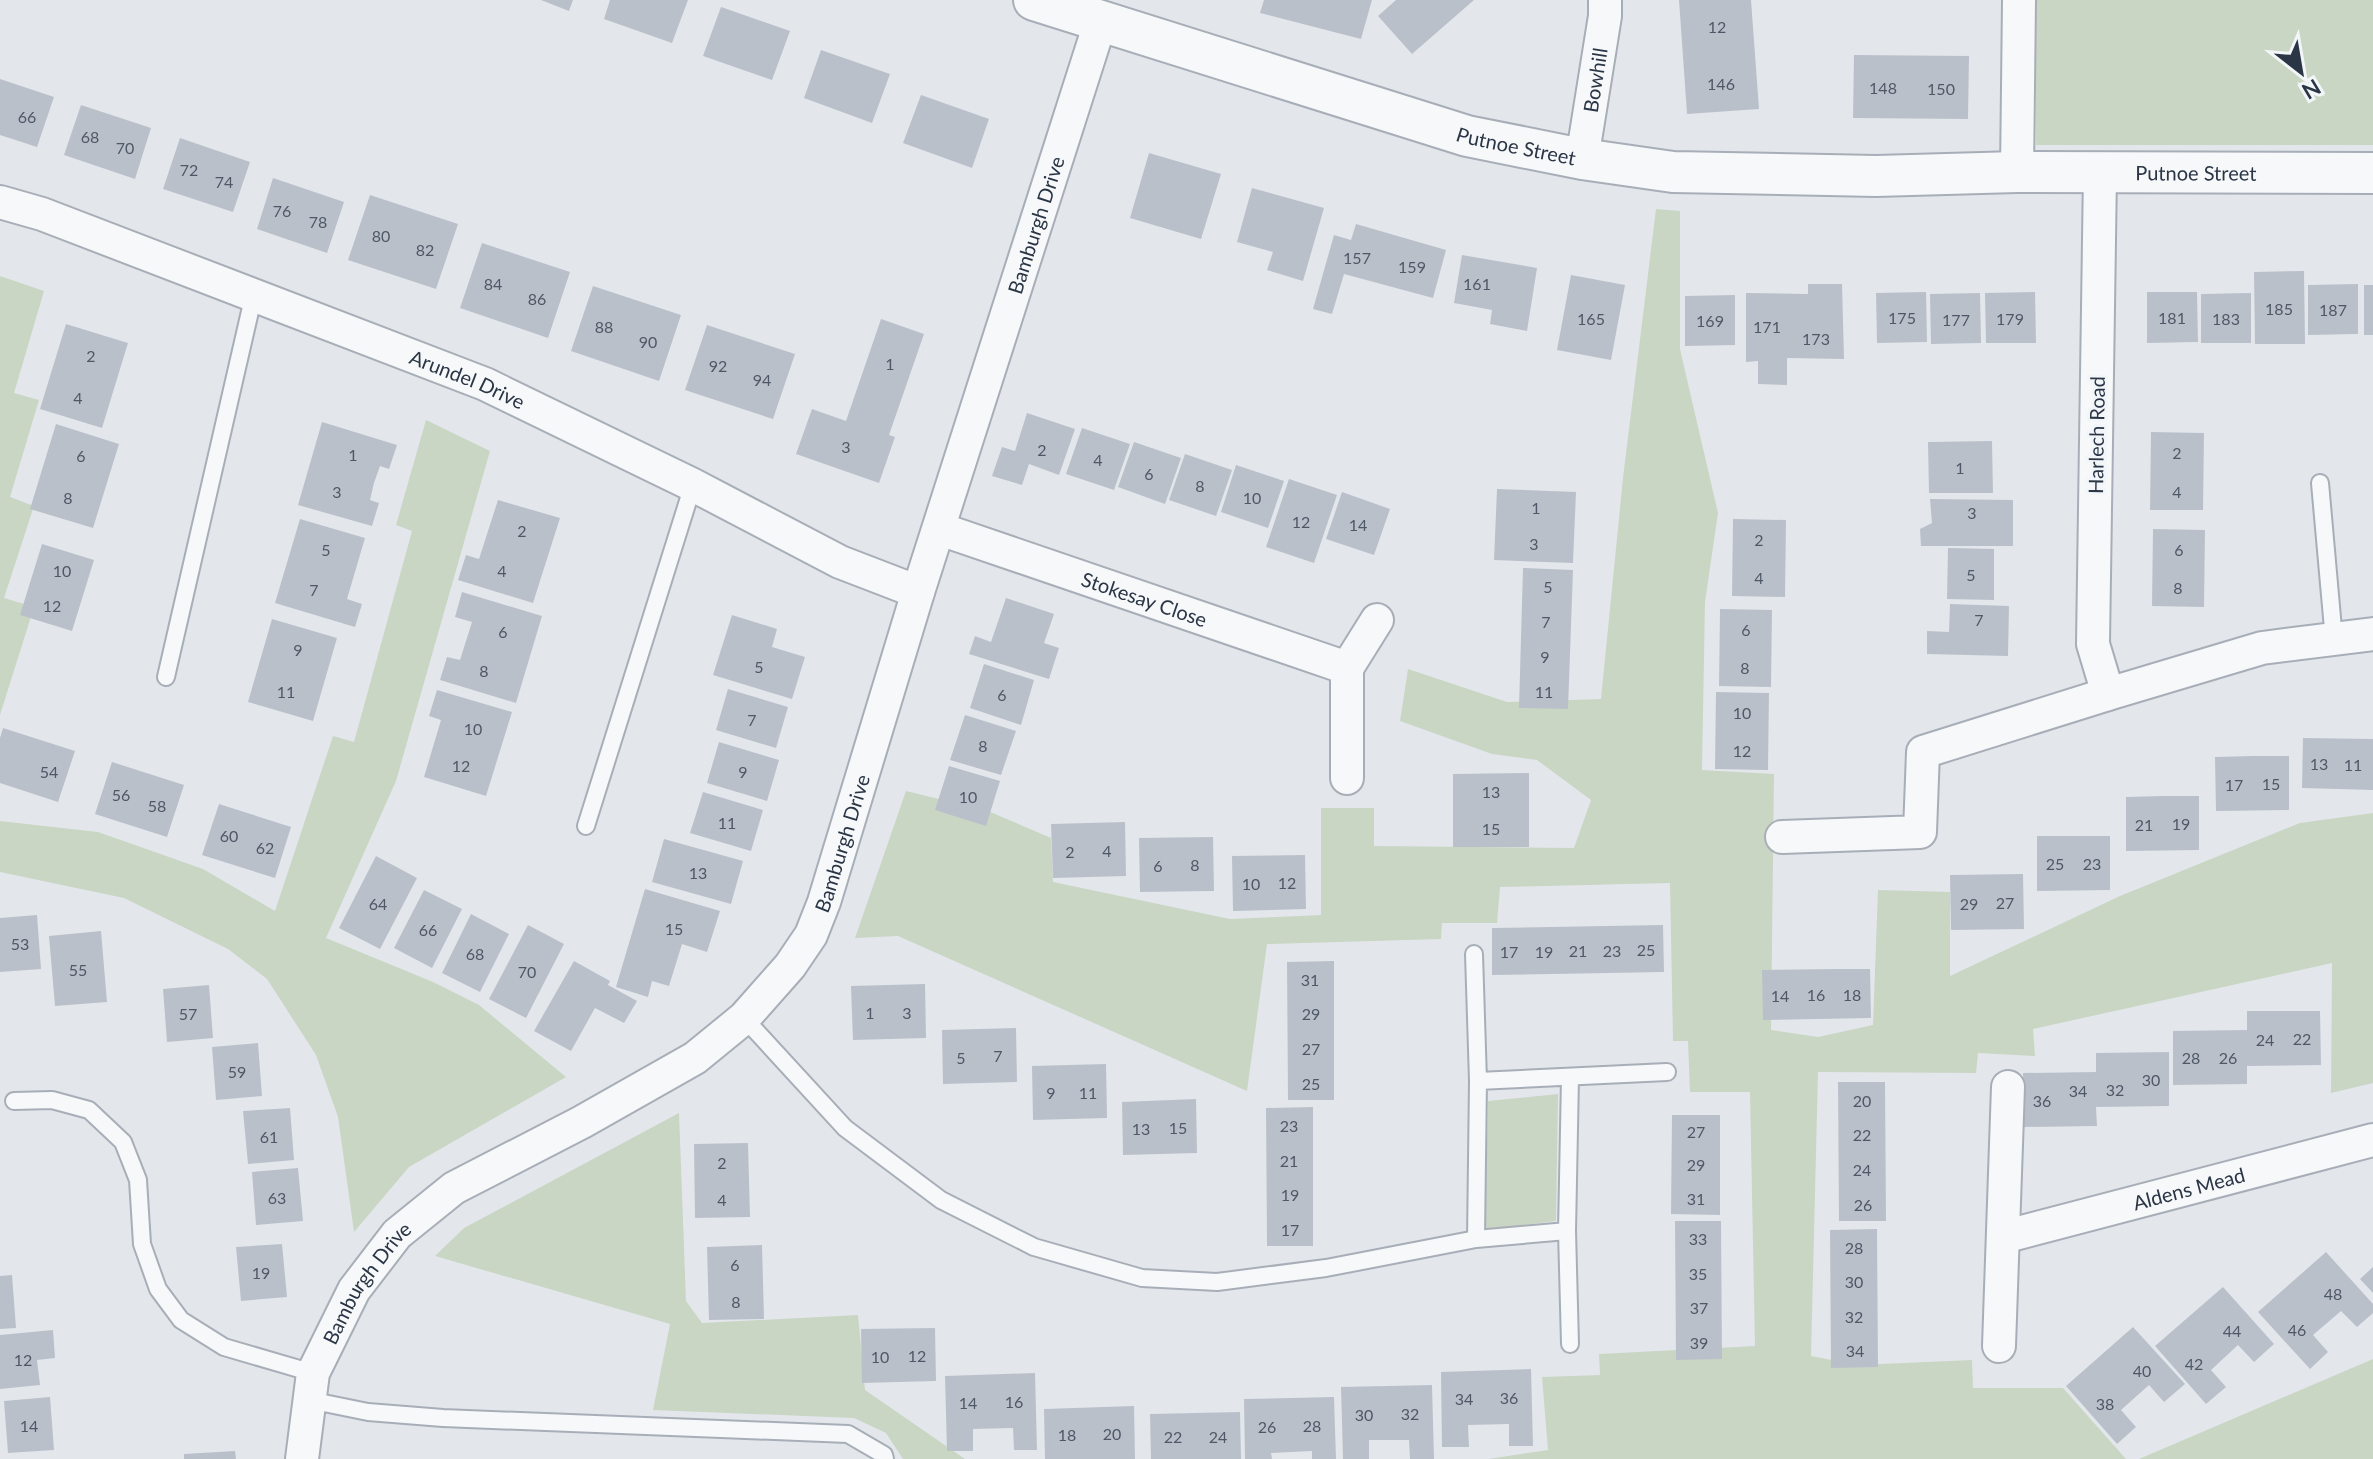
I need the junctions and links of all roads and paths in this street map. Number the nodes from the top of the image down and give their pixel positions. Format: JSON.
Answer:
{"nodes":[{"id":1,"x":1034,"y":0,"type":"edge"},
{"id":2,"x":1605,"y":0,"type":"edge"},
{"id":3,"x":2019,"y":0,"type":"edge"},
{"id":4,"x":1101,"y":20,"type":"junction"},
{"id":5,"x":1582,"y":159,"type":"junction"},
{"id":6,"x":2017,"y":172,"type":"junction"},
{"id":7,"x":2100,"y":173,"type":"junction"},
{"id":8,"x":2373,"y":173,"type":"edge"},
{"id":9,"x":0,"y":202,"type":"edge"},
{"id":10,"x":254,"y":294,"type":"junction"},
{"id":11,"x":2320,"y":483,"type":"dead end"},
{"id":12,"x":693,"y":485,"type":"junction"},
{"id":13,"x":940,"y":529,"type":"junction"},
{"id":14,"x":918,"y":592,"type":"junction"},
{"id":15,"x":1377,"y":620,"type":"dead end"},
{"id":16,"x":2373,"y":634,"type":"edge"},
{"id":17,"x":2334,"y":640,"type":"junction"},
{"id":18,"x":1347,"y":668,"type":"junction"},
{"id":19,"x":166,"y":677,"type":"dead end"},
{"id":20,"x":2108,"y":694,"type":"junction"},
{"id":21,"x":1347,"y":778,"type":"dead end"},
{"id":22,"x":586,"y":826,"type":"dead end"},
{"id":23,"x":1782,"y":837,"type":"dead end"},
{"id":24,"x":1474,"y":954,"type":"dead end"},
{"id":25,"x":744,"y":1018,"type":"junction"},
{"id":26,"x":1667,"y":1072,"type":"dead end"},
{"id":27,"x":1570,"y":1078,"type":"junction"},
{"id":28,"x":1478,"y":1081,"type":"junction"},
{"id":29,"x":2008,"y":1087,"type":"dead end"},
{"id":30,"x":14,"y":1101,"type":"dead end"},
{"id":31,"x":2373,"y":1140,"type":"edge"},
{"id":32,"x":1567,"y":1231,"type":"junction"},
{"id":33,"x":2003,"y":1237,"type":"junction"},
{"id":34,"x":1476,"y":1239,"type":"junction"},
{"id":35,"x":1570,"y":1344,"type":"dead end"},
{"id":36,"x":1999,"y":1346,"type":"dead end"},
{"id":37,"x":311,"y":1386,"type":"junction"},
{"id":38,"x":302,"y":1459,"type":"edge"},
{"id":39,"x":885,"y":1459,"type":"edge"}],
"edges":[{"from":1,"to":4,"type":"street","name":"Putnoe Street"},
{"from":2,"to":5,"type":"street","name":"Bowhill"},
{"from":3,"to":6,"type":"street"},
{"from":4,"to":5,"type":"street","name":"Putnoe Street"},
{"from":4,"to":13,"type":"street","name":"Bamburgh Drive"},
{"from":5,"to":6,"type":"street","name":"Putnoe Street"},
{"from":6,"to":7,"type":"street","name":"Putnoe Street"},
{"from":7,"to":8,"type":"street","name":"Putnoe Street"},
{"from":7,"to":20,"type":"street","name":"Harlech Road"},
{"from":9,"to":10,"type":"street","name":"Arundel Drive"},
{"from":10,"to":12,"type":"street","name":"Arundel Drive"},
{"from":10,"to":19,"type":"lane"},
{"from":11,"to":17,"type":"lane"},
{"from":12,"to":14,"type":"street","name":"Arundel Drive"},
{"from":12,"to":22,"type":"lane"},
{"from":13,"to":14,"type":"street","name":"Bamburgh Drive"},
{"from":13,"to":18,"type":"street","name":"Stokesay Close"},
{"from":14,"to":25,"type":"street","name":"Bamburgh Drive"},
{"from":15,"to":18,"type":"street"},
{"from":16,"to":17,"type":"street"},
{"from":17,"to":20,"type":"street"},
{"from":18,"to":21,"type":"street"},
{"from":20,"to":23,"type":"street"},
{"from":24,"to":28,"type":"lane"},
{"from":25,"to":34,"type":"lane"},
{"from":25,"to":37,"type":"street","name":"Bamburgh Drive"},
{"from":26,"to":27,"type":"lane"},
{"from":27,"to":28,"type":"lane"},
{"from":27,"to":32,"type":"lane"},
{"from":28,"to":34,"type":"lane"},
{"from":29,"to":33,"type":"street"},
{"from":30,"to":37,"type":"lane"},
{"from":31,"to":33,"type":"street","name":"Aldens Mead"},
{"from":32,"to":34,"type":"lane"},
{"from":32,"to":35,"type":"lane"},
{"from":33,"to":36,"type":"street"},
{"from":37,"to":38,"type":"street","name":"Bamburgh Drive"},
{"from":37,"to":39,"type":"lane"}]}
